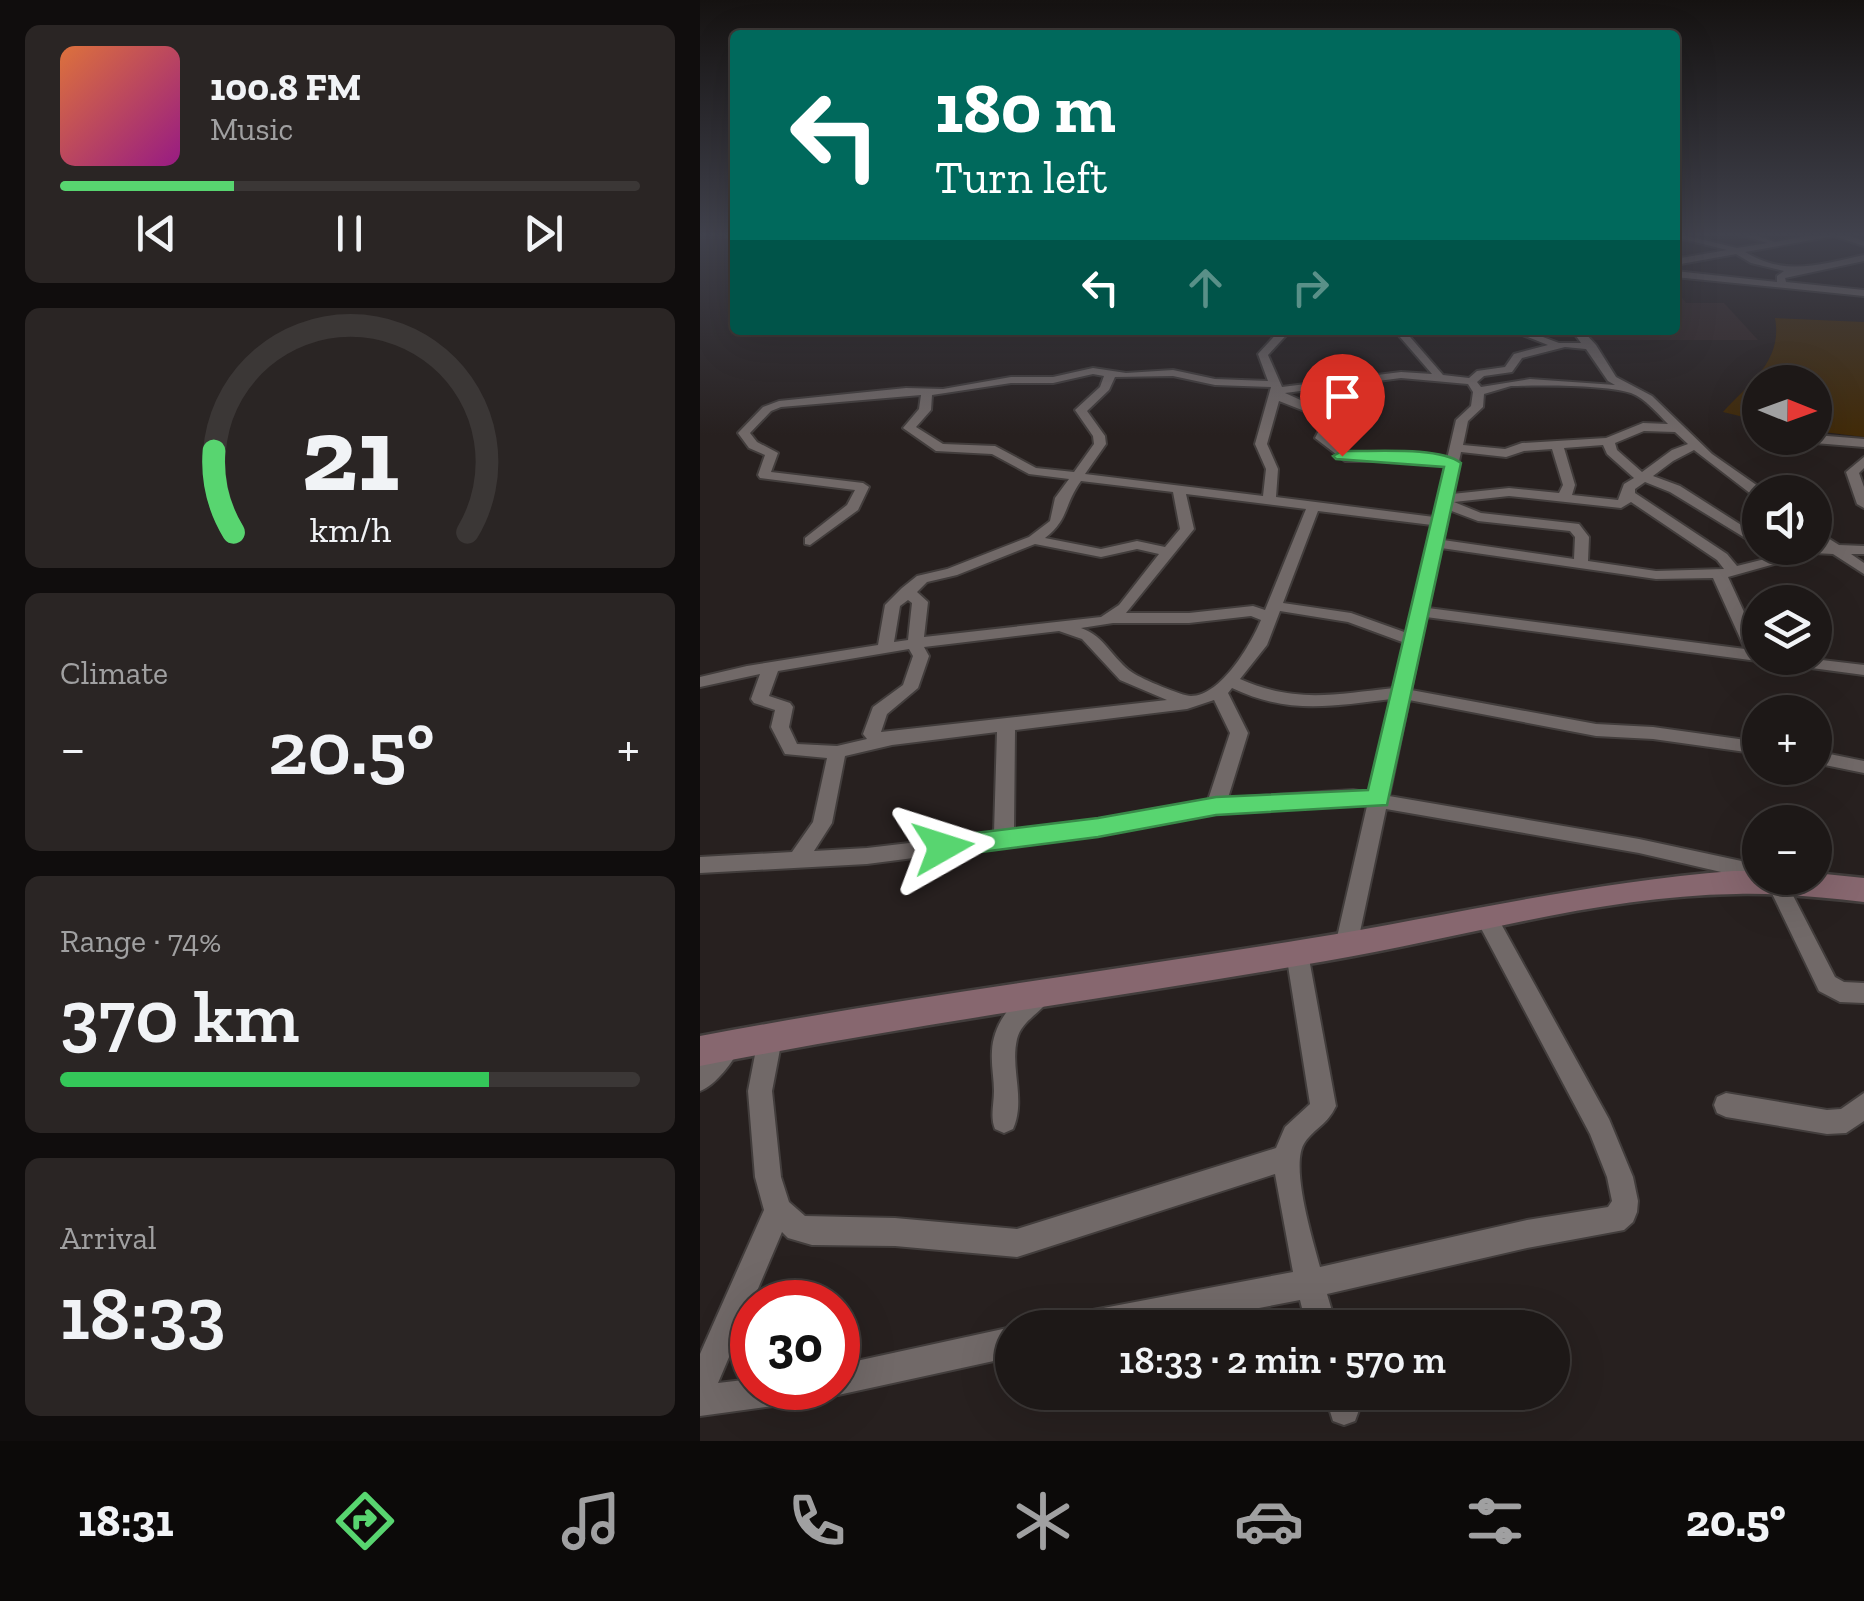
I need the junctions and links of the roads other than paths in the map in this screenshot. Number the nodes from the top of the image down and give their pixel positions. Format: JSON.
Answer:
{"nodes":[{"id":1,"x":1281,"y":335,"type":"edge"},
{"id":2,"x":1404,"y":335,"type":"edge"},
{"id":3,"x":1528,"y":335,"type":"edge"},
{"id":4,"x":1582,"y":335,"type":"edge"},
{"id":5,"x":1556,"y":346,"type":"junction"},
{"id":6,"x":1592,"y":347,"type":"junction"},
{"id":7,"x":1111,"y":373,"type":"junction"},
{"id":8,"x":1438,"y":375,"type":"junction"},
{"id":9,"x":1475,"y":386,"type":"junction"},
{"id":10,"x":1276,"y":390,"type":"junction"},
{"id":11,"x":1634,"y":390,"type":"junction"},
{"id":12,"x":927,"y":391,"type":"junction"},
{"id":13,"x":1676,"y":428,"type":"junction"},
{"id":14,"x":1608,"y":440,"type":"junction"},
{"id":15,"x":1832,"y":440,"type":"edge"},
{"id":16,"x":1864,"y":443,"type":"edge"},
{"id":17,"x":1557,"y":444,"type":"junction"},
{"id":18,"x":1695,"y":446,"type":"junction"},
{"id":19,"x":1455,"y":455,"type":"junction"},
{"id":20,"x":1864,"y":461,"type":"edge"},
{"id":21,"x":1079,"y":476,"type":"junction"},
{"id":22,"x":1648,"y":478,"type":"junction"},
{"id":23,"x":1742,"y":481,"type":"edge"},
{"id":24,"x":1180,"y":490,"type":"junction"},
{"id":25,"x":1488,"y":493,"type":"junction"},
{"id":26,"x":1628,"y":494,"type":"junction"},
{"id":27,"x":1566,"y":496,"type":"junction"},
{"id":28,"x":1445,"y":501,"type":"junction"},
{"id":29,"x":1269,"y":502,"type":"junction"},
{"id":30,"x":1864,"y":504,"type":"edge"},
{"id":31,"x":1313,"y":507,"type":"junction"},
{"id":32,"x":1514,"y":521,"type":"junction"},
{"id":33,"x":1441,"y":522,"type":"junction"},
{"id":34,"x":1742,"y":532,"type":"edge"},
{"id":35,"x":1034,"y":540,"type":"junction"},
{"id":36,"x":810,"y":541,"type":"dead end"},
{"id":37,"x":1436,"y":542,"type":"junction"},
{"id":38,"x":1832,"y":546,"type":"edge"},
{"id":39,"x":1832,"y":549,"type":"edge"},
{"id":40,"x":1836,"y":549,"type":"junction"},
{"id":41,"x":1864,"y":550,"type":"edge"},
{"id":42,"x":1168,"y":552,"type":"junction"},
{"id":43,"x":1580,"y":563,"type":"junction"},
{"id":44,"x":1756,"y":565,"type":"edge"},
{"id":45,"x":1864,"y":570,"type":"edge"},
{"id":46,"x":1726,"y":573,"type":"junction"},
{"id":47,"x":907,"y":591,"type":"junction"},
{"id":48,"x":1742,"y":610,"type":"edge"},
{"id":49,"x":1418,"y":611,"type":"junction"},
{"id":50,"x":1273,"y":612,"type":"junction"},
{"id":51,"x":1112,"y":618,"type":"junction"},
{"id":52,"x":1060,"y":626,"type":"junction"},
{"id":53,"x":1412,"y":640,"type":"junction"},
{"id":54,"x":915,"y":644,"type":"junction"},
{"id":55,"x":885,"y":648,"type":"junction"},
{"id":56,"x":1742,"y":653,"type":"edge"},
{"id":57,"x":1832,"y":666,"type":"edge"},
{"id":58,"x":771,"y":667,"type":"junction"},
{"id":59,"x":1864,"y":670,"type":"edge"},
{"id":60,"x":706,"y":681,"type":"edge"},
{"id":61,"x":1225,"y":687,"type":"junction"},
{"id":62,"x":1399,"y":692,"type":"junction"},
{"id":63,"x":700,"y":696,"type":"edge"},
{"id":64,"x":1187,"y":702,"type":"junction"},
{"id":65,"x":1006,"y":726,"type":"junction"},
{"id":66,"x":885,"y":741,"type":"junction"},
{"id":67,"x":1742,"y":745,"type":"edge"},
{"id":68,"x":838,"y":752,"type":"junction"},
{"id":69,"x":1832,"y":761,"type":"edge"},
{"id":70,"x":1864,"y":767,"type":"edge"},
{"id":71,"x":1378,"y":799,"type":"junction"},
{"id":72,"x":1216,"y":806,"type":"junction"},
{"id":73,"x":1003,"y":840,"type":"junction"},
{"id":74,"x":798,"y":859,"type":"junction"},
{"id":75,"x":700,"y":865,"type":"edge"},
{"id":76,"x":1742,"y":870,"type":"edge"},
{"id":77,"x":1742,"y":880,"type":"edge"},
{"id":78,"x":1832,"y":886,"type":"edge"},
{"id":79,"x":1864,"y":890,"type":"edge"},
{"id":80,"x":1786,"y":895,"type":"edge"},
{"id":81,"x":1486,"y":918,"type":"junction"},
{"id":82,"x":1346,"y":946,"type":"junction"},
{"id":83,"x":1298,"y":954,"type":"junction"},
{"id":84,"x":1864,"y":993,"type":"edge"},
{"id":85,"x":1041,"y":995,"type":"junction"},
{"id":86,"x":770,"y":1038,"type":"junction"},
{"id":87,"x":715,"y":1048,"type":"edge"},
{"id":88,"x":700,"y":1080,"type":"edge"},
{"id":89,"x":1726,"y":1104,"type":"dead end"},
{"id":90,"x":1864,"y":1105,"type":"edge"},
{"id":91,"x":1004,"y":1121,"type":"dead end"},
{"id":92,"x":1287,"y":1156,"type":"junction"},
{"id":93,"x":778,"y":1210,"type":"junction"},
{"id":94,"x":1312,"y":1283,"type":"junction"},
{"id":95,"x":1171,"y":1310,"type":"edge"},
{"id":96,"x":1318,"y":1310,"type":"edge"},
{"id":97,"x":995,"y":1346,"type":"edge"},
{"id":98,"x":860,"y":1375,"type":"edge"},
{"id":99,"x":700,"y":1389,"type":"edge"},
{"id":100,"x":730,"y":1398,"type":"edge"},
{"id":101,"x":700,"y":1402,"type":"edge"}],
"edges":[{"from":1,"to":10,"type":"street"},
{"from":2,"to":8,"type":"street"},
{"from":3,"to":5,"type":"street"},
{"from":4,"to":6,"type":"street"},
{"from":5,"to":6,"type":"street"},
{"from":5,"to":9,"type":"street"},
{"from":6,"to":11,"type":"street"},
{"from":7,"to":10,"type":"street"},
{"from":7,"to":12,"type":"street"},
{"from":7,"to":21,"type":"street"},
{"from":8,"to":9,"type":"street"},
{"from":8,"to":10,"type":"street"},
{"from":9,"to":11,"type":"street"},
{"from":9,"to":19,"type":"street"},
{"from":10,"to":19,"type":"street"},
{"from":10,"to":29,"type":"street"},
{"from":11,"to":13,"type":"street"},
{"from":12,"to":21,"type":"street"},
{"from":12,"to":36,"type":"street"},
{"from":13,"to":14,"type":"street"},
{"from":13,"to":18,"type":"street"},
{"from":14,"to":17,"type":"street"},
{"from":14,"to":22,"type":"street"},
{"from":15,"to":16,"type":"street"},
{"from":17,"to":19,"type":"street"},
{"from":17,"to":27,"type":"street"},
{"from":18,"to":22,"type":"street"},
{"from":18,"to":23,"type":"street"},
{"from":19,"to":28,"type":"street"},
{"from":20,"to":30,"type":"street"},
{"from":21,"to":24,"type":"street"},
{"from":21,"to":35,"type":"street"},
{"from":22,"to":26,"type":"street"},
{"from":22,"to":34,"type":"street"},
{"from":24,"to":29,"type":"street"},
{"from":24,"to":42,"type":"street"},
{"from":25,"to":27,"type":"street"},
{"from":25,"to":28,"type":"street"},
{"from":25,"to":32,"type":"street"},
{"from":26,"to":27,"type":"street"},
{"from":26,"to":46,"type":"street"},
{"from":28,"to":32,"type":"street"},
{"from":28,"to":33,"type":"street"},
{"from":29,"to":31,"type":"street"},
{"from":31,"to":33,"type":"street"},
{"from":31,"to":50,"type":"street"},
{"from":32,"to":43,"type":"street"},
{"from":33,"to":37,"type":"street"},
{"from":35,"to":42,"type":"street"},
{"from":35,"to":47,"type":"street"},
{"from":37,"to":43,"type":"street"},
{"from":37,"to":49,"type":"street"},
{"from":38,"to":40,"type":"street"},
{"from":39,"to":40,"type":"street"},
{"from":40,"to":41,"type":"street"},
{"from":40,"to":45,"type":"street"},
{"from":42,"to":51,"type":"street"},
{"from":43,"to":46,"type":"street"},
{"from":44,"to":46,"type":"street"},
{"from":46,"to":48,"type":"street"},
{"from":47,"to":54,"type":"street"},
{"from":47,"to":55,"type":"street"},
{"from":49,"to":53,"type":"street"},
{"from":49,"to":56,"type":"street"},
{"from":50,"to":51,"type":"street"},
{"from":50,"to":53,"type":"street"},
{"from":50,"to":61,"type":"street"},
{"from":51,"to":52,"type":"street"},
{"from":52,"to":54,"type":"street"},
{"from":52,"to":64,"type":"street"},
{"from":53,"to":62,"type":"street"},
{"from":54,"to":55,"type":"street"},
{"from":54,"to":66,"type":"street"},
{"from":55,"to":58,"type":"street"},
{"from":57,"to":59,"type":"street"},
{"from":58,"to":60,"type":"street"},
{"from":58,"to":68,"type":"street"},
{"from":60,"to":63,"type":"street"},
{"from":61,"to":62,"type":"street"},
{"from":61,"to":64,"type":"street"},
{"from":61,"to":72,"type":"street"},
{"from":62,"to":67,"type":"street"},
{"from":62,"to":71,"type":"street"},
{"from":64,"to":65,"type":"street"},
{"from":65,"to":66,"type":"street"},
{"from":65,"to":73,"type":"street"},
{"from":66,"to":68,"type":"street"},
{"from":68,"to":74,"type":"street"},
{"from":69,"to":70,"type":"street"},
{"from":71,"to":72,"type":"street"},
{"from":71,"to":76,"type":"street"},
{"from":71,"to":82,"type":"street"},
{"from":72,"to":73,"type":"street"},
{"from":73,"to":74,"type":"street"},
{"from":74,"to":75,"type":"street"},
{"from":77,"to":81,"type":"street"},
{"from":78,"to":79,"type":"street"},
{"from":80,"to":84,"type":"street"},
{"from":81,"to":82,"type":"street"},
{"from":81,"to":94,"type":"street"},
{"from":82,"to":83,"type":"street"},
{"from":83,"to":85,"type":"street"},
{"from":83,"to":92,"type":"street"},
{"from":85,"to":86,"type":"street"},
{"from":85,"to":91,"type":"street"},
{"from":86,"to":87,"type":"street"},
{"from":86,"to":93,"type":"street"},
{"from":87,"to":88,"type":"street"},
{"from":89,"to":90,"type":"street"},
{"from":92,"to":93,"type":"street"},
{"from":92,"to":94,"type":"street"},
{"from":93,"to":99,"type":"street"},
{"from":94,"to":95,"type":"street"},
{"from":94,"to":96,"type":"street"},
{"from":97,"to":98,"type":"street"},
{"from":100,"to":101,"type":"street"}]}
